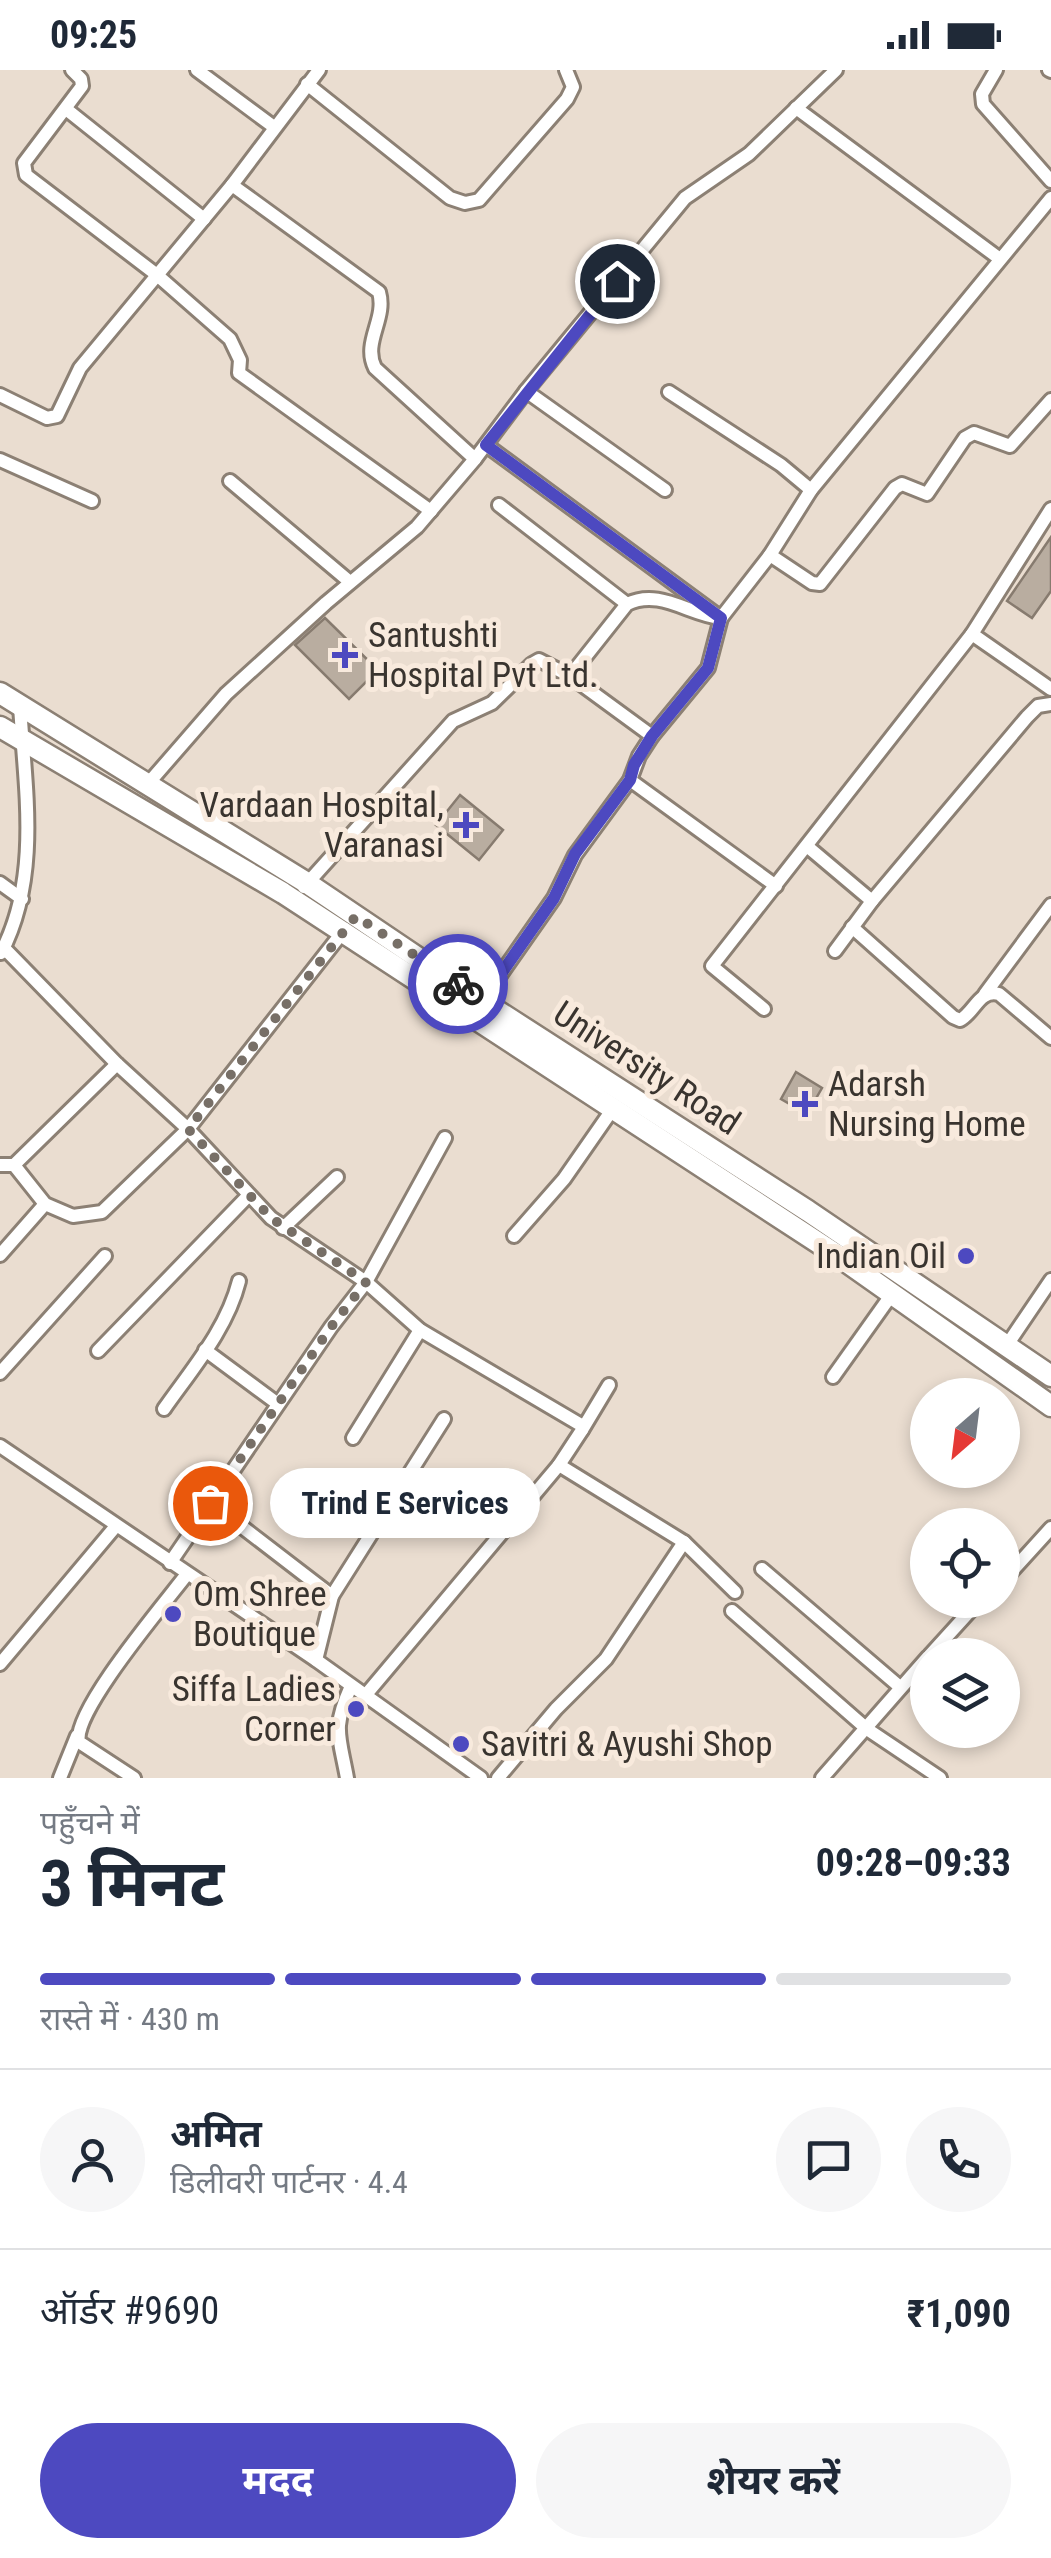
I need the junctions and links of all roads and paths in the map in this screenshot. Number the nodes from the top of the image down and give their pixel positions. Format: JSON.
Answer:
{"nodes":[{"id":1,"x":72,"y":70,"type":"edge"},
{"id":2,"x":197,"y":70,"type":"edge"},
{"id":3,"x":318,"y":70,"type":"edge"},
{"id":4,"x":566,"y":70,"type":"edge"},
{"id":5,"x":836,"y":70,"type":"edge"},
{"id":6,"x":996,"y":70,"type":"edge"},
{"id":7,"x":308,"y":84,"type":"junction"},
{"id":8,"x":796,"y":108,"type":"junction"},
{"id":9,"x":66,"y":109,"type":"junction"},
{"id":10,"x":274,"y":127,"type":"junction"},
{"id":11,"x":1051,"y":181,"type":"edge"},
{"id":12,"x":232,"y":185,"type":"junction"},
{"id":13,"x":1051,"y":198,"type":"edge"},
{"id":14,"x":204,"y":218,"type":"junction"},
{"id":15,"x":1000,"y":259,"type":"junction"},
{"id":16,"x":157,"y":275,"type":"junction"},
{"id":17,"x":526,"y":391,"type":"junction"},
{"id":18,"x":669,"y":392,"type":"dead end"},
{"id":19,"x":0,"y":395,"type":"edge"},
{"id":20,"x":1051,"y":400,"type":"edge"},
{"id":21,"x":486,"y":445,"type":"junction"},
{"id":22,"x":475,"y":459,"type":"junction"},
{"id":23,"x":0,"y":460,"type":"edge"},
{"id":24,"x":230,"y":481,"type":"dead end"},
{"id":25,"x":665,"y":490,"type":"dead end"},
{"id":26,"x":812,"y":490,"type":"junction"},
{"id":27,"x":92,"y":501,"type":"dead end"},
{"id":28,"x":498,"y":505,"type":"dead end"},
{"id":29,"x":1051,"y":509,"type":"edge"},
{"id":30,"x":431,"y":510,"type":"junction"},
{"id":31,"x":770,"y":555,"type":"junction"},
{"id":32,"x":350,"y":582,"type":"junction"},
{"id":33,"x":627,"y":604,"type":"junction"},
{"id":34,"x":721,"y":618,"type":"junction"},
{"id":35,"x":972,"y":634,"type":"junction"},
{"id":36,"x":570,"y":676,"type":"junction"},
{"id":37,"x":1051,"y":689,"type":"edge"},
{"id":38,"x":0,"y":693,"type":"edge"},
{"id":39,"x":1051,"y":704,"type":"edge"},
{"id":40,"x":20,"y":706,"type":"junction"},
{"id":41,"x":0,"y":727,"type":"edge"},
{"id":42,"x":652,"y":736,"type":"junction"},
{"id":43,"x":22,"y":738,"type":"junction"},
{"id":44,"x":630,"y":780,"type":"junction"},
{"id":45,"x":146,"y":786,"type":"junction"},
{"id":46,"x":808,"y":847,"type":"junction"},
{"id":47,"x":308,"y":883,"type":"junction"},
{"id":48,"x":0,"y":884,"type":"edge"},
{"id":49,"x":776,"y":886,"type":"junction"},
{"id":50,"x":22,"y":899,"type":"junction"},
{"id":51,"x":293,"y":900,"type":"junction"},
{"id":52,"x":872,"y":901,"type":"junction"},
{"id":53,"x":1051,"y":906,"type":"edge"},
{"id":54,"x":349,"y":924,"type":"junction"},
{"id":55,"x":852,"y":927,"type":"junction"},
{"id":56,"x":2,"y":951,"type":"edge"},
{"id":57,"x":834,"y":952,"type":"dead end"},
{"id":58,"x":985,"y":994,"type":"junction"},
{"id":59,"x":482,"y":1001,"type":"junction"},
{"id":60,"x":764,"y":1009,"type":"dead end"},
{"id":61,"x":1051,"y":1038,"type":"edge"},
{"id":62,"x":117,"y":1064,"type":"junction"},
{"id":63,"x":612,"y":1110,"type":"junction"},
{"id":64,"x":188,"y":1129,"type":"junction"},
{"id":65,"x":445,"y":1138,"type":"dead end"},
{"id":66,"x":7,"y":1165,"type":"edge"},
{"id":67,"x":337,"y":1178,"type":"dead end"},
{"id":68,"x":248,"y":1196,"type":"junction"},
{"id":69,"x":44,"y":1204,"type":"junction"},
{"id":70,"x":284,"y":1228,"type":"junction"},
{"id":71,"x":514,"y":1236,"type":"dead end"},
{"id":72,"x":0,"y":1255,"type":"edge"},
{"id":73,"x":105,"y":1256,"type":"dead end"},
{"id":74,"x":1051,"y":1280,"type":"edge"},
{"id":75,"x":239,"y":1281,"type":"dead end"},
{"id":76,"x":366,"y":1282,"type":"junction"},
{"id":77,"x":892,"y":1294,"type":"junction"},
{"id":78,"x":420,"y":1330,"type":"junction"},
{"id":79,"x":1007,"y":1345,"type":"junction"},
{"id":80,"x":205,"y":1350,"type":"junction"},
{"id":81,"x":98,"y":1352,"type":"dead end"},
{"id":82,"x":0,"y":1373,"type":"edge"},
{"id":83,"x":1051,"y":1376,"type":"edge"},
{"id":84,"x":834,"y":1377,"type":"dead end"},
{"id":85,"x":610,"y":1385,"type":"dead end"},
{"id":86,"x":278,"y":1404,"type":"junction"},
{"id":87,"x":1051,"y":1406,"type":"edge"},
{"id":88,"x":164,"y":1409,"type":"dead end"},
{"id":89,"x":444,"y":1419,"type":"dead end"},
{"id":90,"x":582,"y":1430,"type":"junction"},
{"id":91,"x":353,"y":1438,"type":"dead end"},
{"id":92,"x":0,"y":1446,"type":"edge"},
{"id":93,"x":560,"y":1465,"type":"junction"},
{"id":94,"x":210,"y":1503,"type":"junction"},
{"id":95,"x":116,"y":1526,"type":"junction"},
{"id":96,"x":1051,"y":1528,"type":"edge"},
{"id":97,"x":684,"y":1542,"type":"junction"},
{"id":98,"x":1020,"y":1562,"type":"edge"},
{"id":99,"x":170,"y":1563,"type":"junction"},
{"id":100,"x":762,"y":1569,"type":"dead end"},
{"id":101,"x":187,"y":1574,"type":"junction"},
{"id":102,"x":735,"y":1592,"type":"dead end"},
{"id":103,"x":332,"y":1596,"type":"junction"},
{"id":104,"x":732,"y":1611,"type":"dead end"},
{"id":105,"x":964,"y":1618,"type":"edge"},
{"id":106,"x":945,"y":1638,"type":"edge"},
{"id":107,"x":316,"y":1660,"type":"junction"},
{"id":108,"x":0,"y":1664,"type":"edge"},
{"id":109,"x":910,"y":1677,"type":"edge"},
{"id":110,"x":351,"y":1686,"type":"junction"},
{"id":111,"x":900,"y":1688,"type":"junction"},
{"id":112,"x":364,"y":1697,"type":"junction"},
{"id":113,"x":867,"y":1729,"type":"junction"},
{"id":114,"x":77,"y":1736,"type":"junction"},
{"id":115,"x":60,"y":1778,"type":"edge"},
{"id":116,"x":134,"y":1778,"type":"edge"},
{"id":117,"x":347,"y":1778,"type":"edge"},
{"id":118,"x":480,"y":1778,"type":"edge"},
{"id":119,"x":498,"y":1778,"type":"edge"},
{"id":120,"x":822,"y":1778,"type":"edge"},
{"id":121,"x":940,"y":1778,"type":"edge"}],
"edges":[{"from":1,"to":9,"type":"street"},
{"from":2,"to":10,"type":"street"},
{"from":3,"to":7,"type":"street"},
{"from":4,"to":7,"type":"street"},
{"from":5,"to":8,"type":"street"},
{"from":6,"to":11,"type":"street"},
{"from":7,"to":10,"type":"street"},
{"from":8,"to":15,"type":"street"},
{"from":8,"to":17,"type":"street"},
{"from":9,"to":14,"type":"street"},
{"from":9,"to":16,"type":"street"},
{"from":10,"to":12,"type":"street"},
{"from":12,"to":14,"type":"street"},
{"from":12,"to":22,"type":"street"},
{"from":13,"to":15,"type":"street"},
{"from":14,"to":16,"type":"street"},
{"from":15,"to":26,"type":"street"},
{"from":16,"to":19,"type":"street"},
{"from":16,"to":30,"type":"street"},
{"from":17,"to":21,"type":"street"},
{"from":17,"to":25,"type":"street"},
{"from":18,"to":26,"type":"street"},
{"from":20,"to":31,"type":"street"},
{"from":21,"to":22,"type":"street"},
{"from":21,"to":34,"type":"street"},
{"from":22,"to":30,"type":"street"},
{"from":23,"to":27,"type":"street"},
{"from":24,"to":32,"type":"street"},
{"from":26,"to":31,"type":"street"},
{"from":28,"to":33,"type":"street"},
{"from":29,"to":35,"type":"street"},
{"from":30,"to":32,"type":"street"},
{"from":31,"to":34,"type":"street"},
{"from":32,"to":45,"type":"street"},
{"from":33,"to":34,"type":"street"},
{"from":33,"to":36,"type":"street"},
{"from":34,"to":42,"type":"street"},
{"from":35,"to":37,"type":"street"},
{"from":35,"to":46,"type":"street"},
{"from":36,"to":42,"type":"street"},
{"from":36,"to":47,"type":"street"},
{"from":38,"to":40,"type":"main road","name":"University Road"},
{"from":39,"to":52,"type":"street"},
{"from":40,"to":43,"type":"street"},
{"from":40,"to":45,"type":"main road","name":"University Road"},
{"from":41,"to":43,"type":"main road"},
{"from":42,"to":44,"type":"street"},
{"from":43,"to":50,"type":"street"},
{"from":43,"to":51,"type":"main road"},
{"from":44,"to":49,"type":"street"},
{"from":44,"to":59,"type":"street"},
{"from":45,"to":47,"type":"main road","name":"University Road"},
{"from":46,"to":49,"type":"street"},
{"from":46,"to":52,"type":"street"},
{"from":47,"to":51,"type":"street"},
{"from":47,"to":54,"type":"main road","name":"University Road"},
{"from":48,"to":50,"type":"street"},
{"from":49,"to":60,"type":"street"},
{"from":50,"to":56,"type":"street"},
{"from":51,"to":54,"type":"main road"},
{"from":52,"to":55,"type":"street"},
{"from":53,"to":58,"type":"street"},
{"from":54,"to":59,"type":"main road","name":"University Road"},
{"from":54,"to":63,"type":"main road"},
{"from":54,"to":64,"type":"street"},
{"from":55,"to":57,"type":"street"},
{"from":55,"to":58,"type":"street"},
{"from":56,"to":62,"type":"street"},
{"from":58,"to":61,"type":"street"},
{"from":59,"to":79,"type":"main road","name":"University Road"},
{"from":62,"to":64,"type":"street"},
{"from":62,"to":66,"type":"street"},
{"from":63,"to":71,"type":"street"},
{"from":63,"to":77,"type":"main road"},
{"from":64,"to":68,"type":"street"},
{"from":64,"to":69,"type":"street"},
{"from":65,"to":76,"type":"street"},
{"from":66,"to":69,"type":"street"},
{"from":67,"to":70,"type":"street"},
{"from":68,"to":70,"type":"street"},
{"from":68,"to":81,"type":"street"},
{"from":69,"to":72,"type":"street"},
{"from":70,"to":76,"type":"street"},
{"from":73,"to":82,"type":"street"},
{"from":74,"to":79,"type":"street"},
{"from":75,"to":80,"type":"street"},
{"from":76,"to":78,"type":"street"},
{"from":76,"to":86,"type":"street"},
{"from":77,"to":84,"type":"street"},
{"from":77,"to":87,"type":"main road"},
{"from":78,"to":90,"type":"street"},
{"from":78,"to":91,"type":"street"},
{"from":79,"to":83,"type":"main road","name":"University Road"},
{"from":80,"to":86,"type":"street"},
{"from":80,"to":88,"type":"street"},
{"from":85,"to":90,"type":"street"},
{"from":86,"to":94,"type":"street"},
{"from":89,"to":103,"type":"street"},
{"from":90,"to":93,"type":"street"},
{"from":92,"to":95,"type":"street"},
{"from":93,"to":97,"type":"street"},
{"from":93,"to":112,"type":"street"},
{"from":94,"to":99,"type":"street"},
{"from":94,"to":103,"type":"street"},
{"from":95,"to":99,"type":"street"},
{"from":95,"to":108,"type":"street"},
{"from":96,"to":98,"type":"street"},
{"from":97,"to":102,"type":"street"},
{"from":97,"to":119,"type":"street"},
{"from":99,"to":101,"type":"street"},
{"from":100,"to":111,"type":"street"},
{"from":101,"to":107,"type":"street"},
{"from":101,"to":114,"type":"street"},
{"from":103,"to":107,"type":"street"},
{"from":104,"to":113,"type":"street"},
{"from":105,"to":106,"type":"street"},
{"from":107,"to":110,"type":"street"},
{"from":109,"to":111,"type":"street"},
{"from":110,"to":112,"type":"street"},
{"from":110,"to":117,"type":"street"},
{"from":111,"to":113,"type":"street"},
{"from":112,"to":118,"type":"street"},
{"from":113,"to":120,"type":"street"},
{"from":113,"to":121,"type":"street"},
{"from":114,"to":115,"type":"street"},
{"from":114,"to":116,"type":"street"}]}
